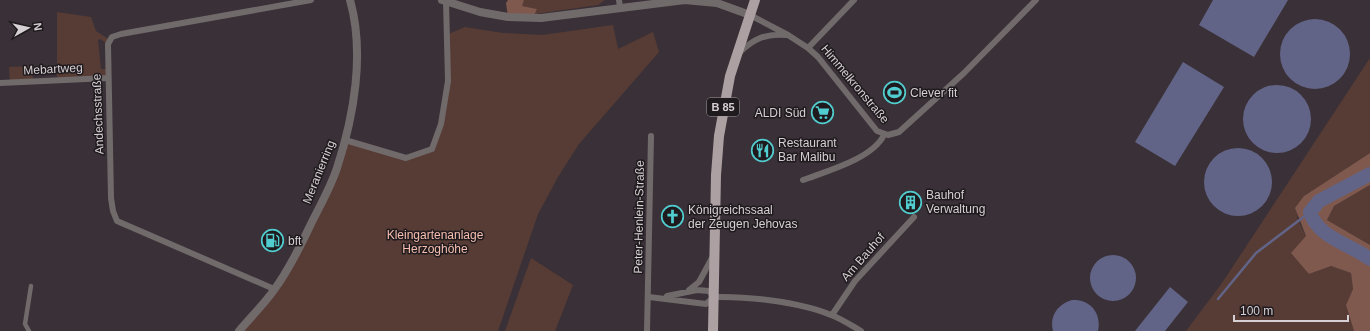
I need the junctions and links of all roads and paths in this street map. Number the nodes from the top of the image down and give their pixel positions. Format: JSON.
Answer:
{"nodes":[{"id":1,"x":311,"y":0,"type":"edge"},
{"id":2,"x":350,"y":0,"type":"edge"},
{"id":3,"x":685,"y":0,"type":"edge"},
{"id":4,"x":755,"y":0,"type":"edge"},
{"id":5,"x":854,"y":0,"type":"edge"},
{"id":6,"x":1036,"y":0,"type":"edge"},
{"id":7,"x":444,"y":1,"type":"edge"},
{"id":8,"x":620,"y":4,"type":"edge"},
{"id":9,"x":750,"y":15,"type":"junction"},
{"id":10,"x":788,"y":35,"type":"junction"},
{"id":11,"x":808,"y":48,"type":"junction"},
{"id":12,"x":735,"y":57,"type":"junction"},
{"id":13,"x":108,"y":78,"type":"junction"},
{"id":14,"x":0,"y":83,"type":"edge"},
{"id":15,"x":884,"y":135,"type":"junction"},
{"id":16,"x":651,"y":136,"type":"dead end"},
{"id":17,"x":345,"y":140,"type":"junction"},
{"id":18,"x":803,"y":180,"type":"dead end"},
{"id":19,"x":914,"y":217,"type":"dead end"},
{"id":20,"x":714,"y":255,"type":"junction"},
{"id":21,"x":31,"y":286,"type":"dead end"},
{"id":22,"x":274,"y":290,"type":"junction"},
{"id":23,"x":686,"y":292,"type":"junction"},
{"id":24,"x":649,"y":297,"type":"junction"},
{"id":25,"x":714,"y":297,"type":"junction"},
{"id":26,"x":662,"y":298,"type":"junction"},
{"id":27,"x":832,"y":315,"type":"junction"},
{"id":28,"x":29,"y":331,"type":"edge"},
{"id":29,"x":239,"y":331,"type":"edge"},
{"id":30,"x":647,"y":331,"type":"edge"},
{"id":31,"x":713,"y":331,"type":"edge"},
{"id":32,"x":861,"y":331,"type":"edge"}],
"edges":[{"from":1,"to":13,"type":"street","name":"Andechsstraße"},
{"from":2,"to":17,"type":"street","name":"Meranierring"},
{"from":3,"to":8,"type":"street","name":"Himmelkronstraße"},
{"from":3,"to":9,"type":"street","name":"Himmelkronstraße"},
{"from":4,"to":9,"type":"main road","number":"B 85"},
{"from":5,"to":11,"type":"street","name":"Himmelkronstraße"},
{"from":6,"to":15,"type":"street"},
{"from":7,"to":8,"type":"street","name":"Himmelkronstraße"},
{"from":7,"to":17,"type":"street","name":"Himmelkronstraße"},
{"from":9,"to":10,"type":"street","name":"Himmelkronstraße"},
{"from":9,"to":12,"type":"main road","number":"B 85"},
{"from":10,"to":11,"type":"street","name":"Himmelkronstraße"},
{"from":10,"to":12,"type":"street"},
{"from":11,"to":15,"type":"street","name":"Himmelkronstraße"},
{"from":12,"to":20,"type":"main road","number":"B 85"},
{"from":13,"to":14,"type":"street","name":"Mebartweg"},
{"from":13,"to":22,"type":"street","name":"Andechsstraße"},
{"from":15,"to":18,"type":"street"},
{"from":16,"to":24,"type":"street","name":"Peter-Henlein-Straße"},
{"from":17,"to":22,"type":"street","name":"Meranierring"},
{"from":19,"to":27,"type":"street","name":"Am Bauhof"},
{"from":20,"to":23,"type":"street"},
{"from":20,"to":25,"type":"main road","number":"B 85"},
{"from":21,"to":28,"type":"street"},
{"from":22,"to":29,"type":"street","name":"Meranierring"},
{"from":23,"to":25,"type":"street"},
{"from":23,"to":26,"type":"street"},
{"from":24,"to":26,"type":"street"},
{"from":24,"to":30,"type":"street","name":"Peter-Henlein-Straße"},
{"from":25,"to":26,"type":"street"},
{"from":25,"to":27,"type":"street"},
{"from":25,"to":31,"type":"main road","number":"B 85"},
{"from":27,"to":32,"type":"street"}]}
